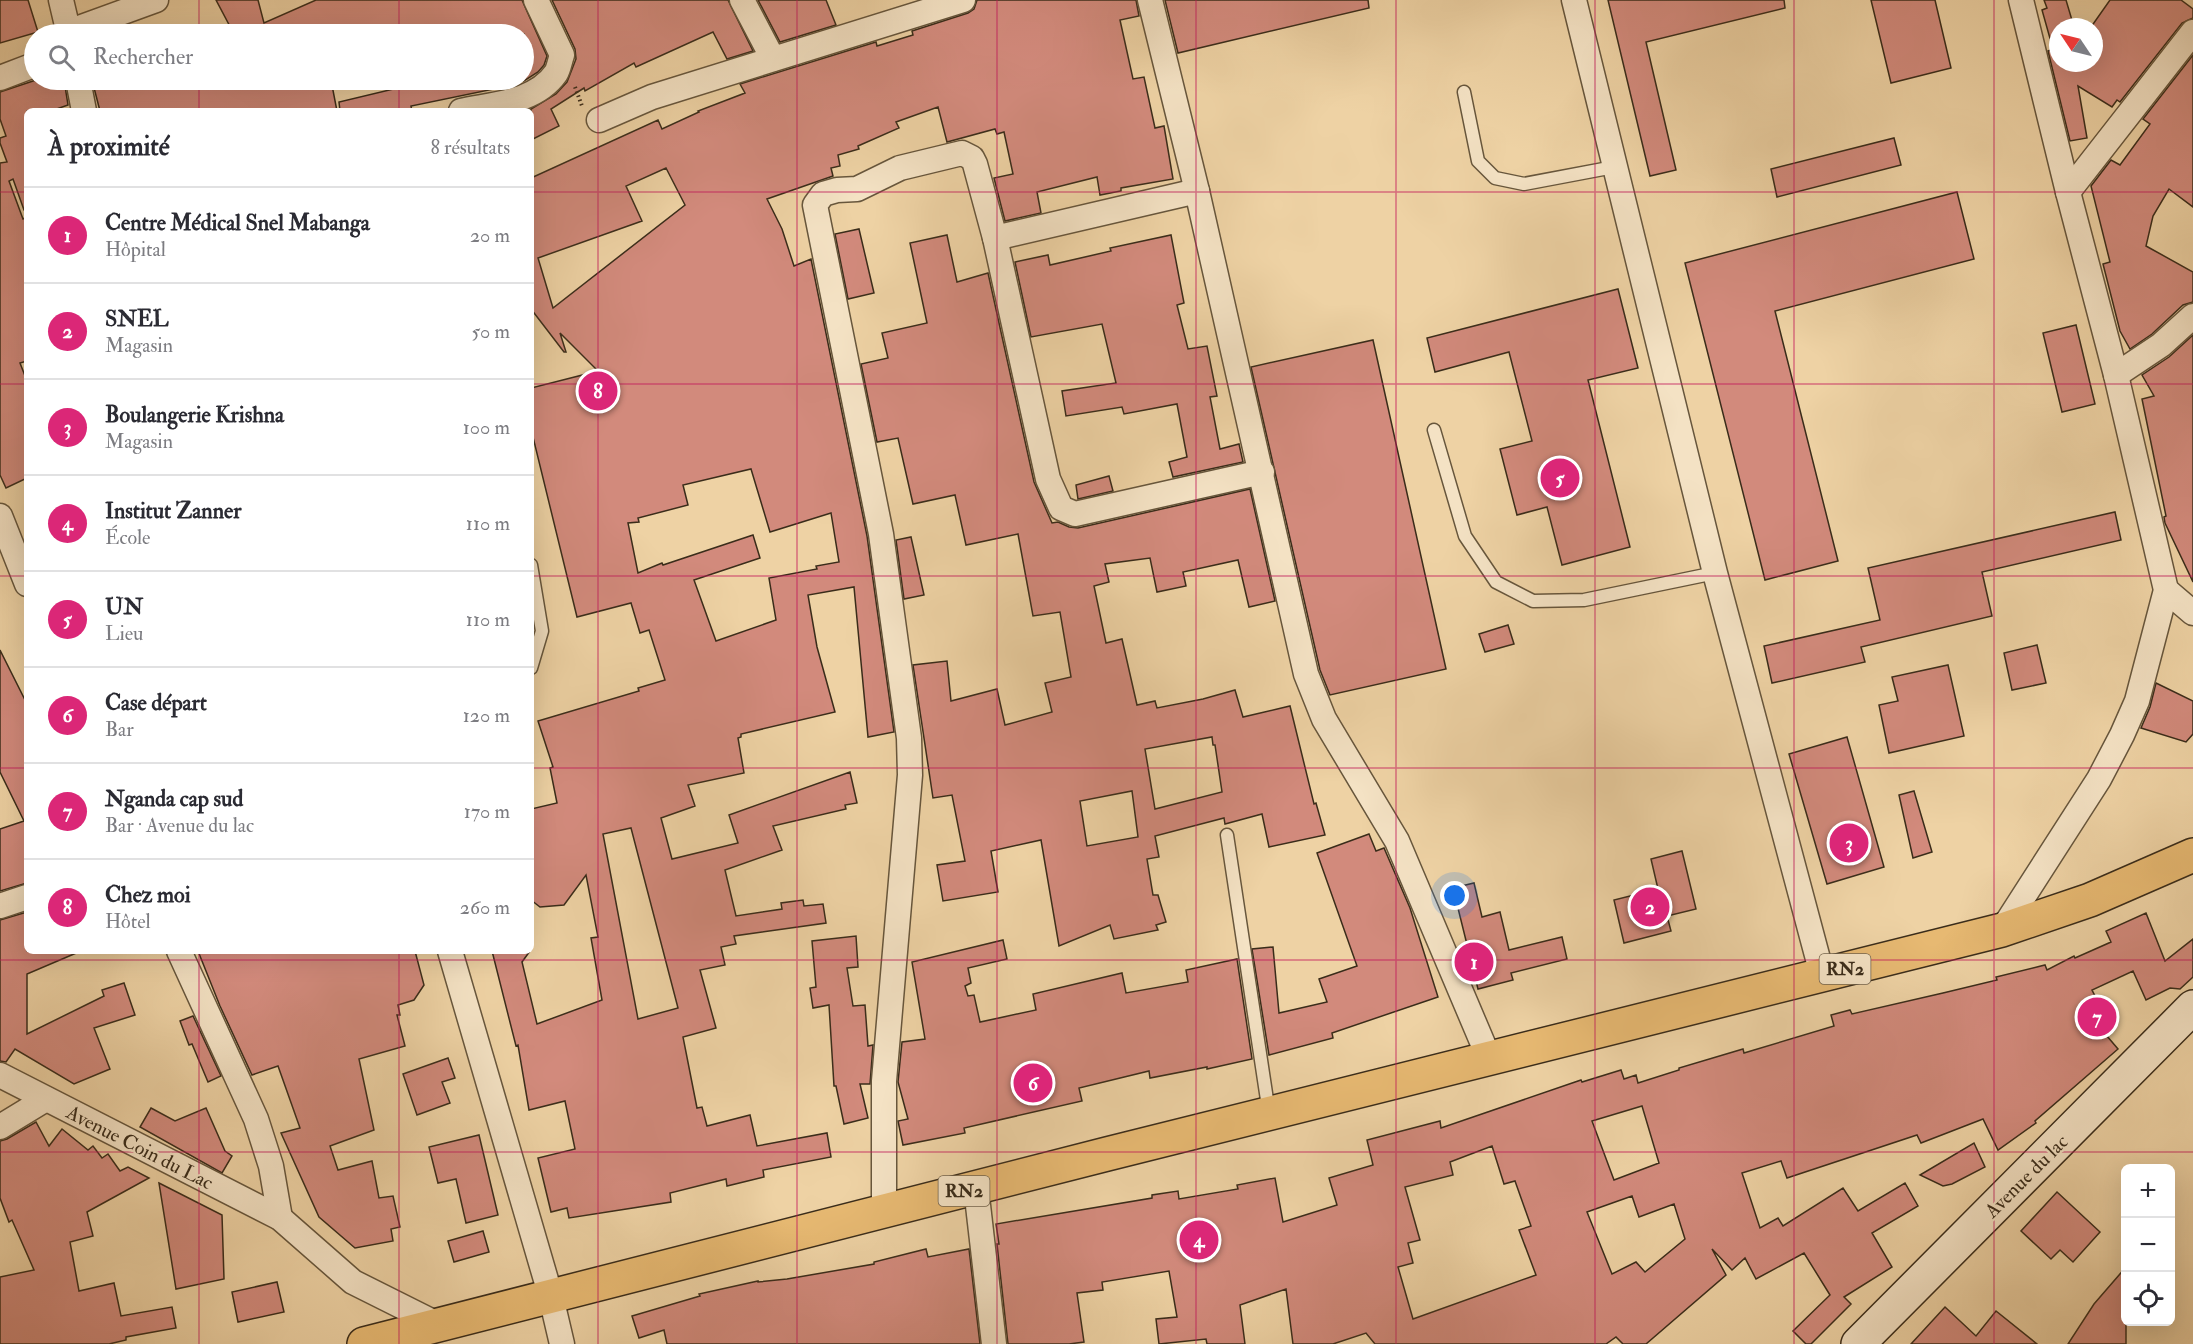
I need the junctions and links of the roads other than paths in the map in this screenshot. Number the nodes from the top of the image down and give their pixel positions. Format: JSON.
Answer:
{"nodes":[{"id":1,"x":61,"y":0,"type":"edge"},
{"id":2,"x":156,"y":0,"type":"edge"},
{"id":3,"x":536,"y":0,"type":"edge"},
{"id":4,"x":742,"y":0,"type":"edge"},
{"id":5,"x":963,"y":0,"type":"edge"},
{"id":6,"x":1150,"y":0,"type":"edge"},
{"id":7,"x":1574,"y":0,"type":"edge"},
{"id":8,"x":2021,"y":0,"type":"edge"},
{"id":9,"x":66,"y":24,"type":"edge"},
{"id":10,"x":92,"y":24,"type":"edge"},
{"id":11,"x":2193,"y":32,"type":"edge"},
{"id":12,"x":773,"y":59,"type":"junction"},
{"id":13,"x":24,"y":69,"type":"edge"},
{"id":14,"x":0,"y":78,"type":"edge"},
{"id":15,"x":80,"y":90,"type":"edge"},
{"id":16,"x":1464,"y":92,"type":"dead end"},
{"id":17,"x":83,"y":108,"type":"edge"},
{"id":18,"x":475,"y":108,"type":"edge"},
{"id":19,"x":599,"y":120,"type":"road end"},
{"id":20,"x":1614,"y":167,"type":"junction"},
{"id":21,"x":1197,"y":191,"type":"junction"},
{"id":22,"x":2068,"y":192,"type":"junction"},
{"id":23,"x":995,"y":238,"type":"junction"},
{"id":24,"x":2193,"y":316,"type":"edge"},
{"id":25,"x":2116,"y":375,"type":"junction"},
{"id":26,"x":1434,"y":430,"type":"dead end"},
{"id":27,"x":1262,"y":472,"type":"junction"},
{"id":28,"x":0,"y":516,"type":"edge"},
{"id":29,"x":1715,"y":573,"type":"junction"},
{"id":30,"x":24,"y":576,"type":"edge"},
{"id":31,"x":534,"y":582,"type":"edge"},
{"id":32,"x":2166,"y":590,"type":"junction"},
{"id":33,"x":2193,"y":613,"type":"edge"},
{"id":34,"x":534,"y":659,"type":"edge"},
{"id":35,"x":1227,"y":835,"type":"dead end"},
{"id":36,"x":2193,"y":855,"type":"edge"},
{"id":37,"x":24,"y":898,"type":"edge"},
{"id":38,"x":0,"y":906,"type":"edge"},
{"id":39,"x":2002,"y":930,"type":"junction"},
{"id":40,"x":180,"y":954,"type":"edge"},
{"id":41,"x":451,"y":954,"type":"edge"},
{"id":42,"x":1822,"y":974,"type":"junction"},
{"id":43,"x":2193,"y":1007,"type":"edge"},
{"id":44,"x":1489,"y":1058,"type":"junction"},
{"id":45,"x":0,"y":1075,"type":"edge"},
{"id":46,"x":46,"y":1099,"type":"junction"},
{"id":47,"x":1269,"y":1115,"type":"junction"},
{"id":48,"x":0,"y":1126,"type":"edge"},
{"id":49,"x":976,"y":1188,"type":"junction"},
{"id":50,"x":884,"y":1211,"type":"junction"},
{"id":51,"x":280,"y":1218,"type":"junction"},
{"id":52,"x":551,"y":1297,"type":"junction"},
{"id":53,"x":439,"y":1325,"type":"junction"},
{"id":54,"x":364,"y":1344,"type":"edge"},
{"id":55,"x":562,"y":1344,"type":"edge"},
{"id":56,"x":994,"y":1344,"type":"edge"},
{"id":57,"x":1858,"y":1344,"type":"edge"}],
"edges":[{"from":1,"to":9,"type":"street"},
{"from":2,"to":10,"type":"street"},
{"from":3,"to":18,"type":"street"},
{"from":4,"to":12,"type":"street"},
{"from":5,"to":12,"type":"street"},
{"from":6,"to":21,"type":"street"},
{"from":7,"to":20,"type":"street"},
{"from":8,"to":22,"type":"street"},
{"from":11,"to":22,"type":"street"},
{"from":12,"to":19,"type":"street"},
{"from":13,"to":14,"type":"street"},
{"from":15,"to":17,"type":"street"},
{"from":16,"to":20,"type":"lane"},
{"from":20,"to":29,"type":"street"},
{"from":21,"to":23,"type":"street"},
{"from":21,"to":27,"type":"street"},
{"from":22,"to":25,"type":"street"},
{"from":23,"to":27,"type":"street"},
{"from":23,"to":50,"type":"street"},
{"from":24,"to":25,"type":"street"},
{"from":25,"to":32,"type":"street"},
{"from":26,"to":29,"type":"lane"},
{"from":27,"to":44,"type":"street"},
{"from":28,"to":30,"type":"street"},
{"from":29,"to":42,"type":"street"},
{"from":31,"to":34,"type":"lane"},
{"from":32,"to":33,"type":"street"},
{"from":32,"to":39,"type":"street"},
{"from":35,"to":47,"type":"lane"},
{"from":36,"to":39,"type":"highway","number":"RN2"},
{"from":37,"to":38,"type":"street"},
{"from":39,"to":42,"type":"highway","number":"RN2"},
{"from":40,"to":51,"type":"street"},
{"from":41,"to":52,"type":"street"},
{"from":42,"to":44,"type":"highway","number":"RN2"},
{"from":43,"to":57,"type":"main road","name":"Avenue du lac"},
{"from":44,"to":47,"type":"highway","number":"RN2"},
{"from":45,"to":46,"type":"street","name":"Avenue Coin du Lac"},
{"from":46,"to":48,"type":"street"},
{"from":46,"to":51,"type":"street","name":"Avenue Coin du Lac"},
{"from":47,"to":49,"type":"highway","number":"RN2"},
{"from":49,"to":50,"type":"highway","number":"RN2"},
{"from":49,"to":56,"type":"street"},
{"from":50,"to":52,"type":"highway","number":"RN2"},
{"from":51,"to":53,"type":"street","name":"Avenue Coin du Lac"},
{"from":52,"to":53,"type":"highway","number":"RN2"},
{"from":52,"to":55,"type":"street"},
{"from":53,"to":54,"type":"highway","number":"RN2"}]}
